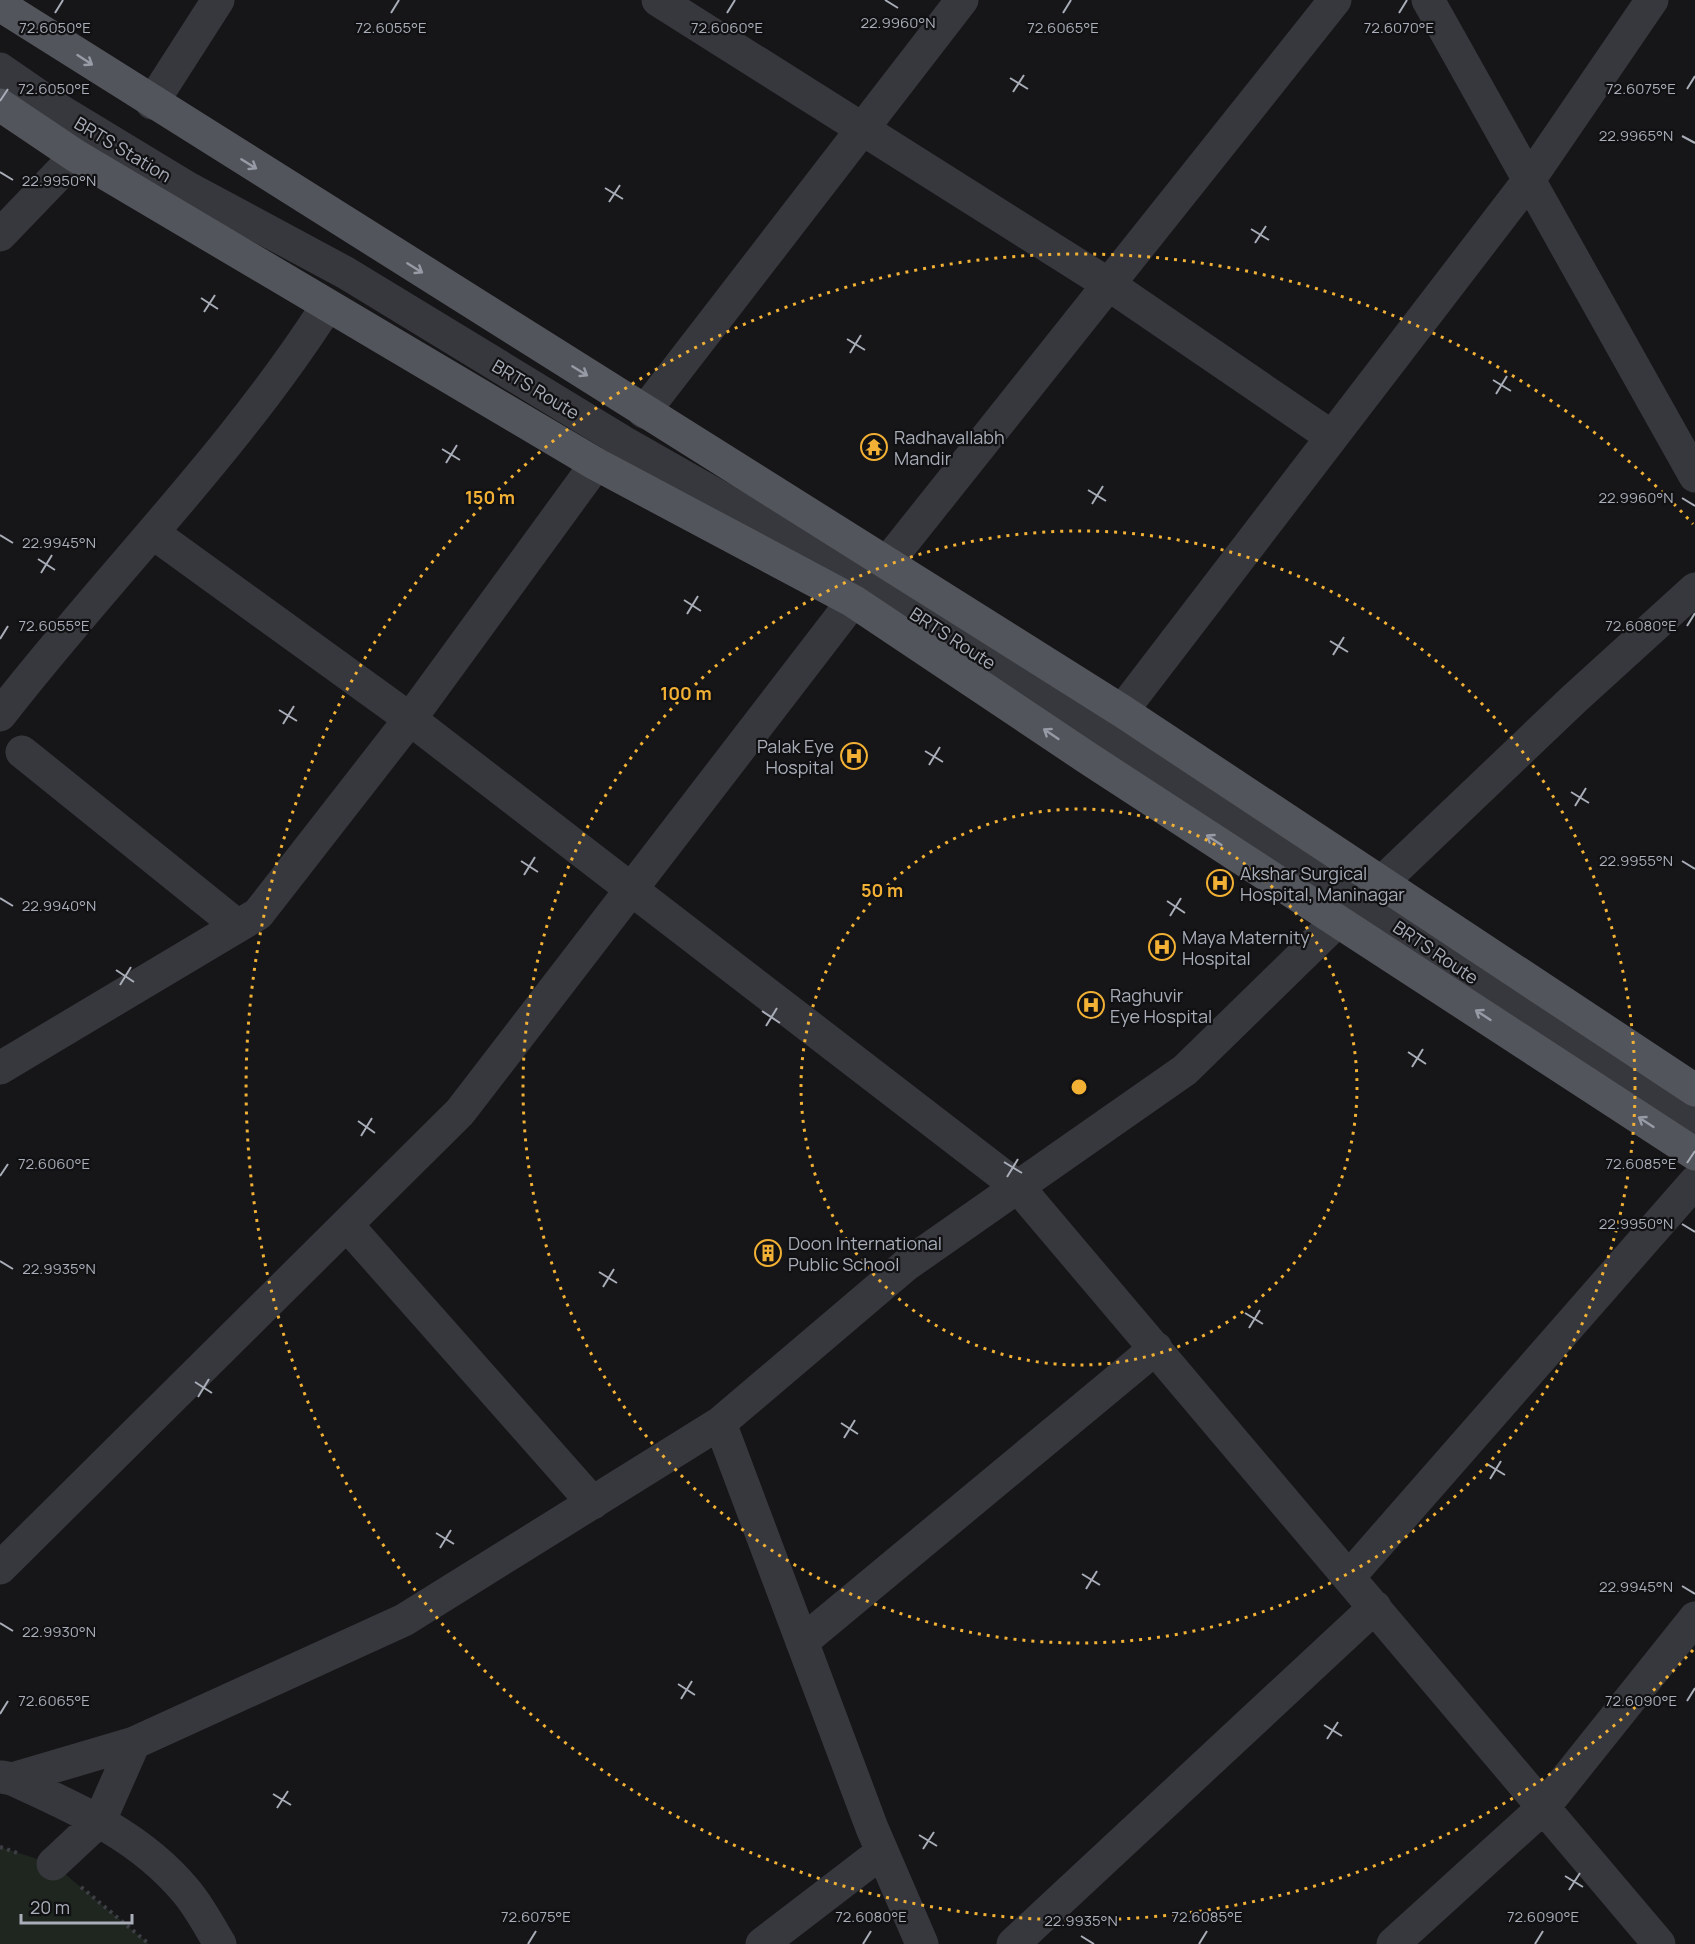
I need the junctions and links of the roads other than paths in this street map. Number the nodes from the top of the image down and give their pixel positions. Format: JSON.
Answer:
{"nodes":[{"id":1,"x":218,"y":0,"type":"edge"},
{"id":2,"x":658,"y":0,"type":"edge"},
{"id":3,"x":962,"y":0,"type":"edge"},
{"id":4,"x":1335,"y":0,"type":"edge"},
{"id":5,"x":1428,"y":0,"type":"edge"},
{"id":6,"x":1652,"y":0,"type":"edge"},
{"id":7,"x":0,"y":5,"type":"edge"},
{"id":8,"x":0,"y":69,"type":"edge"},
{"id":9,"x":152,"y":103,"type":"junction"},
{"id":10,"x":0,"y":105,"type":"edge"},
{"id":11,"x":863,"y":129,"type":"junction"},
{"id":12,"x":76,"y":156,"type":"junction"},
{"id":13,"x":1529,"y":180,"type":"junction"},
{"id":14,"x":188,"y":188,"type":"joint"},
{"id":15,"x":0,"y":234,"type":"edge"},
{"id":16,"x":1108,"y":284,"type":"junction"},
{"id":17,"x":327,"y":306,"type":"junction"},
{"id":18,"x":644,"y":412,"type":"junction"},
{"id":19,"x":1332,"y":437,"type":"junction"},
{"id":20,"x":596,"y":464,"type":"junction"},
{"id":21,"x":1695,"y":476,"type":"edge"},
{"id":22,"x":153,"y":533,"type":"junction"},
{"id":23,"x":886,"y":564,"type":"junction"},
{"id":24,"x":1695,"y":590,"type":"edge"},
{"id":25,"x":853,"y":601,"type":"junction"},
{"id":26,"x":1122,"y":711,"type":"junction"},
{"id":27,"x":0,"y":715,"type":"edge"},
{"id":28,"x":410,"y":718,"type":"junction"},
{"id":29,"x":22,"y":752,"type":"dead end"},
{"id":30,"x":631,"y":890,"type":"junction"},
{"id":31,"x":1360,"y":901,"type":"junction"},
{"id":32,"x":238,"y":926,"type":"junction"},
{"id":33,"x":0,"y":1068,"type":"edge"},
{"id":34,"x":1695,"y":1090,"type":"edge"},
{"id":35,"x":1695,"y":1126,"type":"edge"},
{"id":36,"x":1695,"y":1154,"type":"edge"},
{"id":37,"x":1695,"y":1182,"type":"edge"},
{"id":38,"x":1018,"y":1187,"type":"junction"},
{"id":39,"x":346,"y":1225,"type":"junction"},
{"id":40,"x":1156,"y":1348,"type":"junction"},
{"id":41,"x":720,"y":1423,"type":"junction"},
{"id":42,"x":593,"y":1503,"type":"junction"},
{"id":43,"x":0,"y":1568,"type":"edge"},
{"id":44,"x":1349,"y":1577,"type":"junction"},
{"id":45,"x":1375,"y":1607,"type":"junction"},
{"id":46,"x":1695,"y":1618,"type":"edge"},
{"id":47,"x":802,"y":1642,"type":"junction"},
{"id":48,"x":134,"y":1743,"type":"junction"},
{"id":49,"x":6,"y":1778,"type":"edge"},
{"id":50,"x":1544,"y":1808,"type":"junction"},
{"id":51,"x":100,"y":1820,"type":"junction"},
{"id":52,"x":882,"y":1852,"type":"junction"},
{"id":53,"x":53,"y":1864,"type":"dead end"},
{"id":54,"x":220,"y":1944,"type":"edge"},
{"id":55,"x":762,"y":1944,"type":"edge"},
{"id":56,"x":921,"y":1944,"type":"edge"},
{"id":57,"x":1013,"y":1944,"type":"edge"},
{"id":58,"x":1393,"y":1944,"type":"edge"},
{"id":59,"x":1659,"y":1944,"type":"edge"}],
"edges":[{"from":1,"to":9,"type":"street"},
{"from":2,"to":11,"type":"street"},
{"from":3,"to":11,"type":"street"},
{"from":4,"to":16,"type":"street"},
{"from":5,"to":13,"type":"street"},
{"from":6,"to":13,"type":"street"},
{"from":7,"to":9,"type":"main road","one_way":true},
{"from":8,"to":14,"type":"street","name":"BRTS Station"},
{"from":9,"to":18,"type":"main road","one_way":true},
{"from":10,"to":12,"type":"main road"},
{"from":11,"to":16,"type":"street"},
{"from":11,"to":18,"type":"street"},
{"from":12,"to":15,"type":"street"},
{"from":12,"to":17,"type":"main road"},
{"from":13,"to":19,"type":"street"},
{"from":13,"to":21,"type":"street"},
{"from":14,"to":31,"type":"street","name":"BRTS Route"},
{"from":16,"to":19,"type":"street"},
{"from":16,"to":23,"type":"street"},
{"from":17,"to":20,"type":"main road"},
{"from":17,"to":22,"type":"street"},
{"from":18,"to":23,"type":"main road"},
{"from":19,"to":26,"type":"street"},
{"from":20,"to":25,"type":"main road"},
{"from":20,"to":28,"type":"street"},
{"from":22,"to":27,"type":"street"},
{"from":22,"to":28,"type":"street"},
{"from":23,"to":26,"type":"main road"},
{"from":24,"to":31,"type":"street"},
{"from":25,"to":30,"type":"street"},
{"from":31,"to":25,"type":"main road","one_way":true},
{"from":26,"to":31,"type":"main road"},
{"from":28,"to":30,"type":"street"},
{"from":28,"to":32,"type":"street"},
{"from":29,"to":32,"type":"street"},
{"from":30,"to":38,"type":"street"},
{"from":30,"to":39,"type":"street"},
{"from":31,"to":34,"type":"main road"},
{"from":31,"to":35,"type":"street","name":"BRTS Route"},
{"from":36,"to":31,"type":"main road","one_way":true},
{"from":31,"to":38,"type":"street"},
{"from":32,"to":33,"type":"street"},
{"from":37,"to":44,"type":"street"},
{"from":38,"to":40,"type":"street"},
{"from":38,"to":41,"type":"street"},
{"from":39,"to":42,"type":"street"},
{"from":39,"to":43,"type":"street"},
{"from":40,"to":44,"type":"street"},
{"from":40,"to":47,"type":"street"},
{"from":41,"to":42,"type":"street"},
{"from":41,"to":47,"type":"street"},
{"from":42,"to":48,"type":"street"},
{"from":44,"to":45,"type":"street"},
{"from":45,"to":50,"type":"street"},
{"from":45,"to":57,"type":"street"},
{"from":46,"to":50,"type":"street"},
{"from":47,"to":52,"type":"street"},
{"from":48,"to":49,"type":"street"},
{"from":48,"to":51,"type":"street"},
{"from":49,"to":51,"type":"street"},
{"from":50,"to":58,"type":"street"},
{"from":50,"to":59,"type":"street"},
{"from":51,"to":53,"type":"street"},
{"from":51,"to":54,"type":"street"},
{"from":52,"to":55,"type":"street"},
{"from":52,"to":56,"type":"street"}]}
